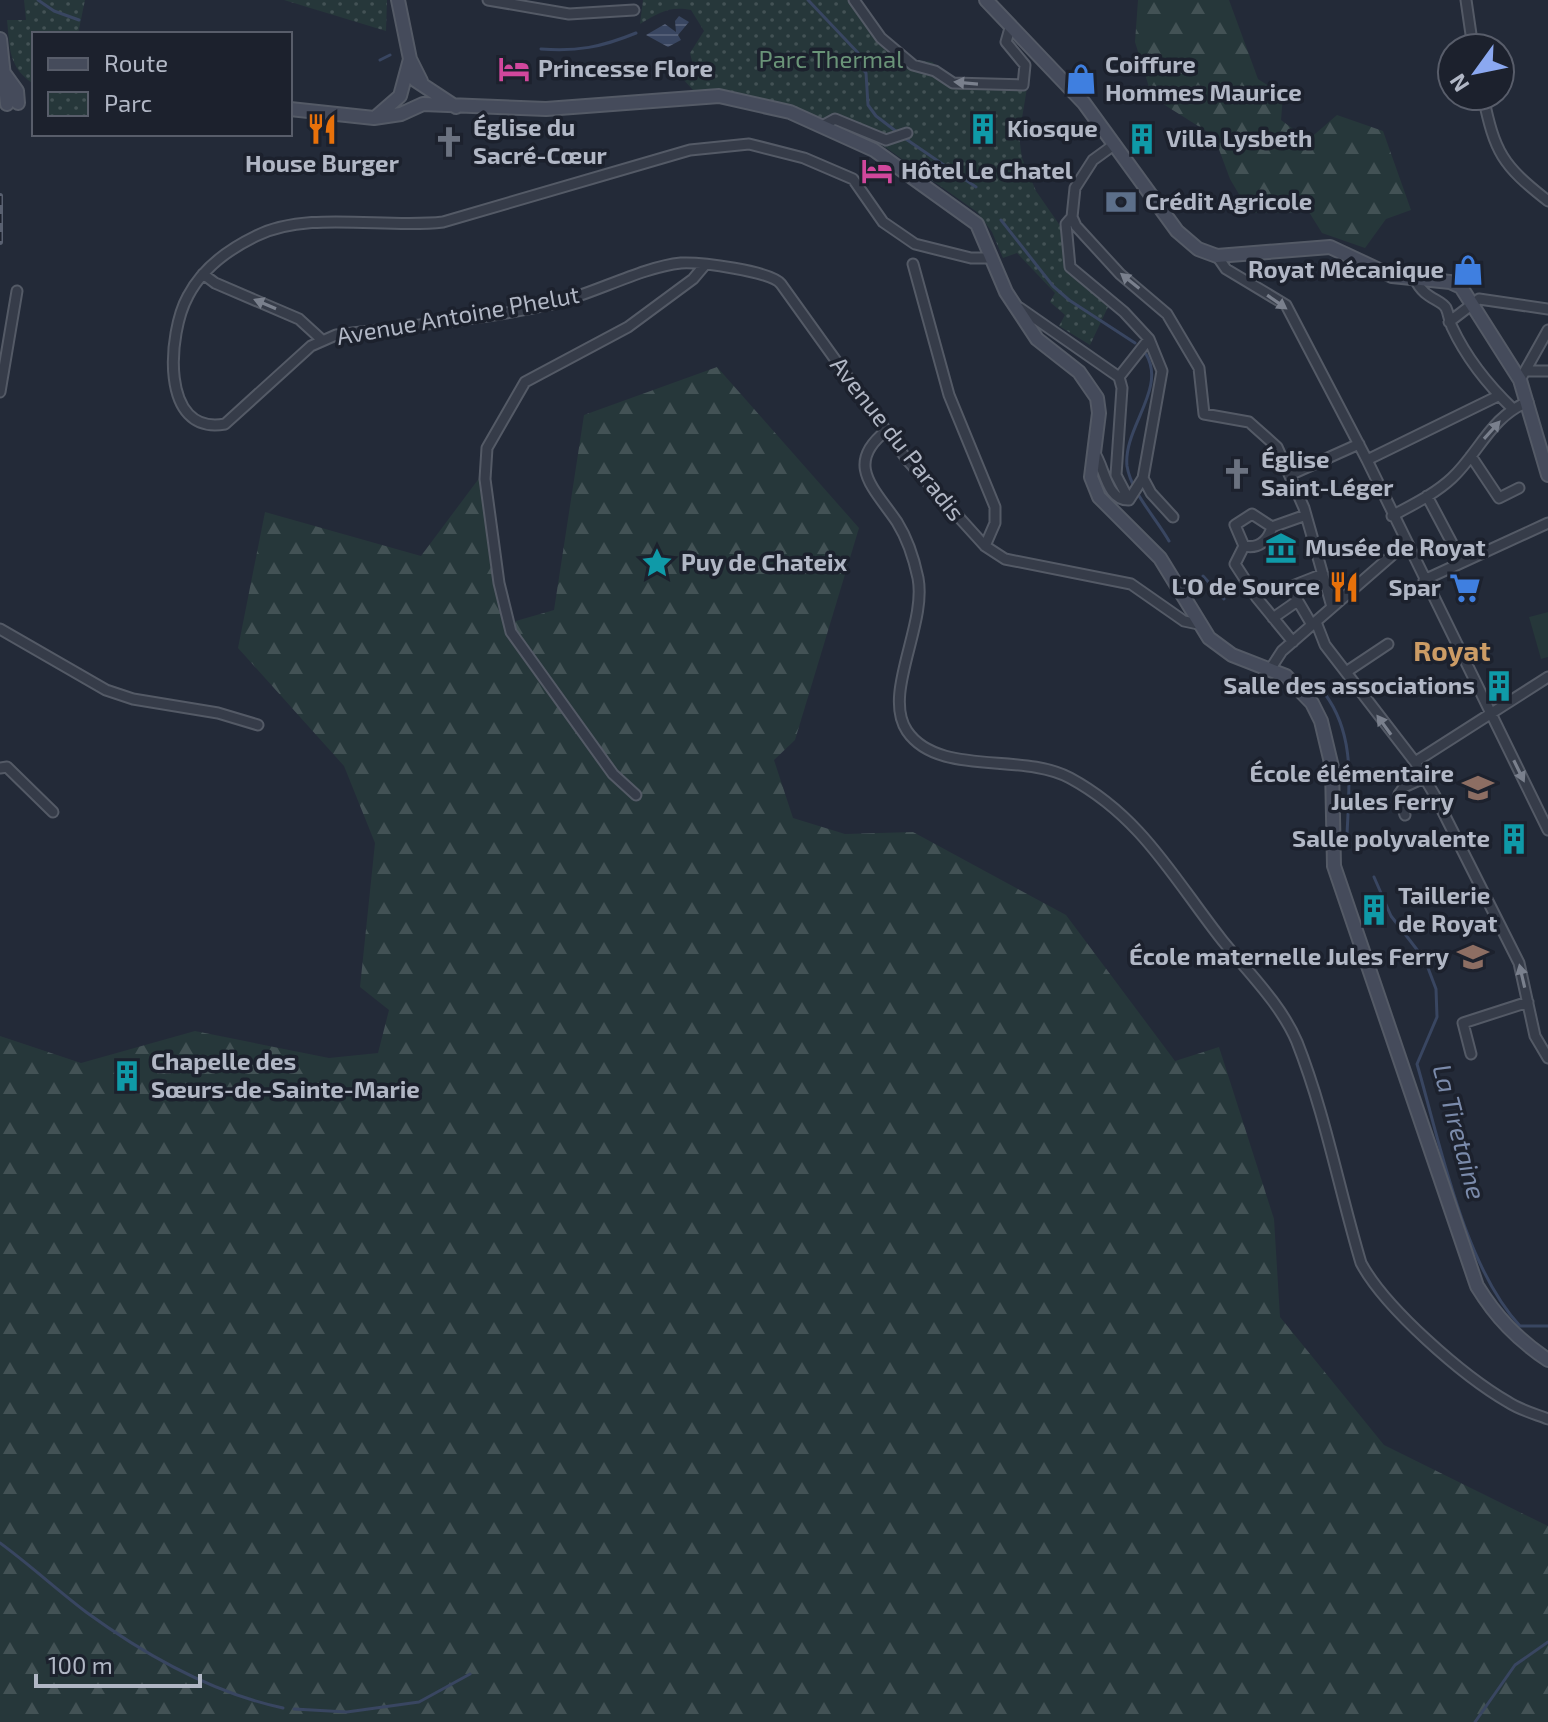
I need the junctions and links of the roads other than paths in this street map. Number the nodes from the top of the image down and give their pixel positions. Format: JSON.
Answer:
{"nodes":[{"id":1,"x":398,"y":0,"type":"edge"},
{"id":2,"x":488,"y":0,"type":"edge"},
{"id":3,"x":854,"y":0,"type":"edge"},
{"id":4,"x":986,"y":0,"type":"edge"},
{"id":5,"x":1466,"y":0,"type":"edge"},
{"id":6,"x":634,"y":10,"type":"dead end"},
{"id":7,"x":1010,"y":28,"type":"junction"},
{"id":8,"x":1471,"y":32,"type":"edge"},
{"id":9,"x":0,"y":39,"type":"edge"},
{"id":10,"x":410,"y":59,"type":"junction"},
{"id":11,"x":423,"y":83,"type":"junction"},
{"id":12,"x":402,"y":89,"type":"junction"},
{"id":13,"x":32,"y":102,"type":"edge"},
{"id":14,"x":8,"y":103,"type":"edge"},
{"id":15,"x":418,"y":106,"type":"junction"},
{"id":16,"x":457,"y":107,"type":"junction"},
{"id":17,"x":292,"y":109,"type":"edge"},
{"id":18,"x":1487,"y":112,"type":"edge"},
{"id":19,"x":374,"y":118,"type":"junction"},
{"id":20,"x":822,"y":126,"type":"junction"},
{"id":21,"x":907,"y":133,"type":"dead end"},
{"id":22,"x":1115,"y":144,"type":"junction"},
{"id":23,"x":1548,"y":201,"type":"edge"},
{"id":24,"x":1072,"y":217,"type":"junction"},
{"id":25,"x":1217,"y":256,"type":"junction"},
{"id":26,"x":992,"y":258,"type":"junction"},
{"id":27,"x":913,"y":264,"type":"dead end"},
{"id":28,"x":704,"y":266,"type":"junction"},
{"id":29,"x":203,"y":274,"type":"junction"},
{"id":30,"x":1415,"y":279,"type":"junction"},
{"id":31,"x":17,"y":291,"type":"dead end"},
{"id":32,"x":1012,"y":302,"type":"junction"},
{"id":33,"x":1472,"y":303,"type":"junction"},
{"id":34,"x":1548,"y":309,"type":"edge"},
{"id":35,"x":1449,"y":322,"type":"junction"},
{"id":36,"x":1548,"y":330,"type":"edge"},
{"id":37,"x":322,"y":340,"type":"junction"},
{"id":38,"x":1147,"y":342,"type":"junction"},
{"id":39,"x":1548,"y":371,"type":"edge"},
{"id":40,"x":1524,"y":376,"type":"junction"},
{"id":41,"x":1119,"y":377,"type":"junction"},
{"id":42,"x":0,"y":392,"type":"edge"},
{"id":43,"x":1498,"y":396,"type":"junction"},
{"id":44,"x":1528,"y":402,"type":"junction"},
{"id":45,"x":1513,"y":409,"type":"junction"},
{"id":46,"x":886,"y":431,"type":"junction"},
{"id":47,"x":1543,"y":433,"type":"edge"},
{"id":48,"x":1359,"y":444,"type":"junction"},
{"id":49,"x":1093,"y":451,"type":"junction"},
{"id":50,"x":1545,"y":452,"type":"edge"},
{"id":51,"x":1471,"y":456,"type":"junction"},
{"id":52,"x":1367,"y":460,"type":"junction"},
{"id":53,"x":1292,"y":474,"type":"junction"},
{"id":54,"x":1548,"y":475,"type":"edge"},
{"id":55,"x":1141,"y":482,"type":"junction"},
{"id":56,"x":1519,"y":488,"type":"dead end"},
{"id":57,"x":1427,"y":496,"type":"junction"},
{"id":58,"x":1132,"y":498,"type":"junction"},
{"id":59,"x":1306,"y":515,"type":"junction"},
{"id":60,"x":1392,"y":516,"type":"junction"},
{"id":61,"x":1173,"y":517,"type":"dead end"},
{"id":62,"x":1548,"y":523,"type":"edge"},
{"id":63,"x":1272,"y":527,"type":"junction"},
{"id":64,"x":1406,"y":543,"type":"junction"},
{"id":65,"x":985,"y":546,"type":"junction"},
{"id":66,"x":1244,"y":546,"type":"junction"},
{"id":67,"x":1462,"y":562,"type":"junction"},
{"id":68,"x":1323,"y":574,"type":"junction"},
{"id":69,"x":1424,"y":580,"type":"junction"},
{"id":70,"x":1296,"y":602,"type":"junction"},
{"id":71,"x":1332,"y":607,"type":"junction"},
{"id":72,"x":1273,"y":618,"type":"junction"},
{"id":73,"x":1198,"y":624,"type":"junction"},
{"id":74,"x":1314,"y":624,"type":"junction"},
{"id":75,"x":0,"y":629,"type":"edge"},
{"id":76,"x":1293,"y":642,"type":"junction"},
{"id":77,"x":1388,"y":644,"type":"dead end"},
{"id":78,"x":1271,"y":668,"type":"junction"},
{"id":79,"x":1346,"y":672,"type":"junction"},
{"id":80,"x":1548,"y":677,"type":"edge"},
{"id":81,"x":1491,"y":713,"type":"junction"},
{"id":82,"x":258,"y":725,"type":"dead end"},
{"id":83,"x":1415,"y":762,"type":"junction"},
{"id":84,"x":0,"y":768,"type":"edge"},
{"id":85,"x":1424,"y":778,"type":"junction"},
{"id":86,"x":636,"y":795,"type":"dead end"},
{"id":87,"x":53,"y":812,"type":"dead end"},
{"id":88,"x":1405,"y":815,"type":"dead end"},
{"id":89,"x":1548,"y":830,"type":"edge"},
{"id":90,"x":1528,"y":1002,"type":"junction"},
{"id":91,"x":1546,"y":1052,"type":"edge"},
{"id":92,"x":1471,"y":1054,"type":"dead end"},
{"id":93,"x":1548,"y":1360,"type":"edge"},
{"id":94,"x":1548,"y":1419,"type":"edge"}],
"edges":[{"from":1,"to":10,"type":"main road"},
{"from":2,"to":6,"type":"street"},
{"from":7,"to":3,"type":"street","one_way":true},
{"from":4,"to":7,"type":"main road"},
{"from":5,"to":8,"type":"street"},
{"from":7,"to":22,"type":"main road"},
{"from":9,"to":14,"type":"main road"},
{"from":10,"to":11,"type":"main road"},
{"from":10,"to":12,"type":"main road"},
{"from":11,"to":12,"type":"main road"},
{"from":11,"to":15,"type":"main road"},
{"from":11,"to":16,"type":"main road"},
{"from":12,"to":15,"type":"main road"},
{"from":12,"to":19,"type":"main road"},
{"from":13,"to":14,"type":"main road"},
{"from":15,"to":16,"type":"main road"},
{"from":15,"to":19,"type":"main road"},
{"from":16,"to":20,"type":"main road"},
{"from":17,"to":19,"type":"main road"},
{"from":18,"to":23,"type":"street"},
{"from":20,"to":21,"type":"street"},
{"from":20,"to":26,"type":"main road"},
{"from":22,"to":24,"type":"street"},
{"from":22,"to":25,"type":"main road"},
{"from":24,"to":38,"type":"street"},
{"from":53,"to":24,"type":"street","one_way":true},
{"from":25,"to":30,"type":"main road"},
{"from":25,"to":48,"type":"street","one_way":true},
{"from":26,"to":29,"type":"street","name":"Avenue Antoine Phelut"},
{"from":26,"to":32,"type":"main road"},
{"from":27,"to":65,"type":"street"},
{"from":28,"to":37,"type":"street","name":"Avenue Antoine Phelut"},
{"from":28,"to":46,"type":"street","name":"Avenue du Paradis"},
{"from":28,"to":86,"type":"street"},
{"from":37,"to":29,"type":"street","one_way":true},
{"from":29,"to":37,"type":"street","name":"Avenue Antoine Phelut"},
{"from":30,"to":33,"type":"main road"},
{"from":30,"to":35,"type":"street"},
{"from":31,"to":42,"type":"street"},
{"from":32,"to":41,"type":"street"},
{"from":32,"to":49,"type":"main road"},
{"from":33,"to":34,"type":"street"},
{"from":33,"to":35,"type":"street"},
{"from":33,"to":40,"type":"main road"},
{"from":35,"to":43,"type":"street"},
{"from":36,"to":40,"type":"street"},
{"from":38,"to":41,"type":"street"},
{"from":38,"to":55,"type":"street"},
{"from":39,"to":40,"type":"street"},
{"from":40,"to":44,"type":"main road"},
{"from":41,"to":58,"type":"street"},
{"from":43,"to":45,"type":"street"},
{"from":43,"to":52,"type":"street"},
{"from":44,"to":45,"type":"street"},
{"from":44,"to":47,"type":"main road"},
{"from":51,"to":45,"type":"street","one_way":true},
{"from":46,"to":65,"type":"street","name":"Avenue du Paradis"},
{"from":46,"to":94,"type":"street"},
{"from":47,"to":50,"type":"main road"},
{"from":48,"to":52,"type":"street"},
{"from":48,"to":53,"type":"street"},
{"from":49,"to":58,"type":"street"},
{"from":49,"to":73,"type":"main road"},
{"from":50,"to":54,"type":"main road"},
{"from":51,"to":56,"type":"street"},
{"from":51,"to":57,"type":"street"},
{"from":52,"to":60,"type":"street"},
{"from":53,"to":59,"type":"street"},
{"from":55,"to":58,"type":"street"},
{"from":55,"to":61,"type":"street"},
{"from":57,"to":60,"type":"street"},
{"from":57,"to":67,"type":"street"},
{"from":59,"to":63,"type":"street"},
{"from":59,"to":68,"type":"street"},
{"from":60,"to":64,"type":"street"},
{"from":62,"to":67,"type":"street"},
{"from":63,"to":66,"type":"street"},
{"from":63,"to":66,"type":"street"},
{"from":64,"to":69,"type":"street"},
{"from":64,"to":71,"type":"street"},
{"from":65,"to":73,"type":"street","name":"Avenue du Paradis"},
{"from":66,"to":72,"type":"street"},
{"from":67,"to":69,"type":"street"},
{"from":68,"to":70,"type":"street"},
{"from":68,"to":71,"type":"street"},
{"from":69,"to":81,"type":"street"},
{"from":70,"to":72,"type":"street"},
{"from":70,"to":74,"type":"street"},
{"from":71,"to":74,"type":"street"},
{"from":72,"to":76,"type":"street"},
{"from":73,"to":78,"type":"main road"},
{"from":74,"to":76,"type":"street"},
{"from":74,"to":79,"type":"street"},
{"from":75,"to":82,"type":"street"},
{"from":76,"to":78,"type":"street"},
{"from":77,"to":79,"type":"street"},
{"from":78,"to":93,"type":"main road"},
{"from":83,"to":79,"type":"street","one_way":true},
{"from":80,"to":81,"type":"street"},
{"from":81,"to":83,"type":"street"},
{"from":81,"to":89,"type":"street","one_way":true},
{"from":83,"to":85,"type":"street"},
{"from":84,"to":87,"type":"street"},
{"from":85,"to":88,"type":"street"},
{"from":90,"to":85,"type":"street","one_way":true},
{"from":90,"to":91,"type":"street"},
{"from":90,"to":92,"type":"street"}]}
